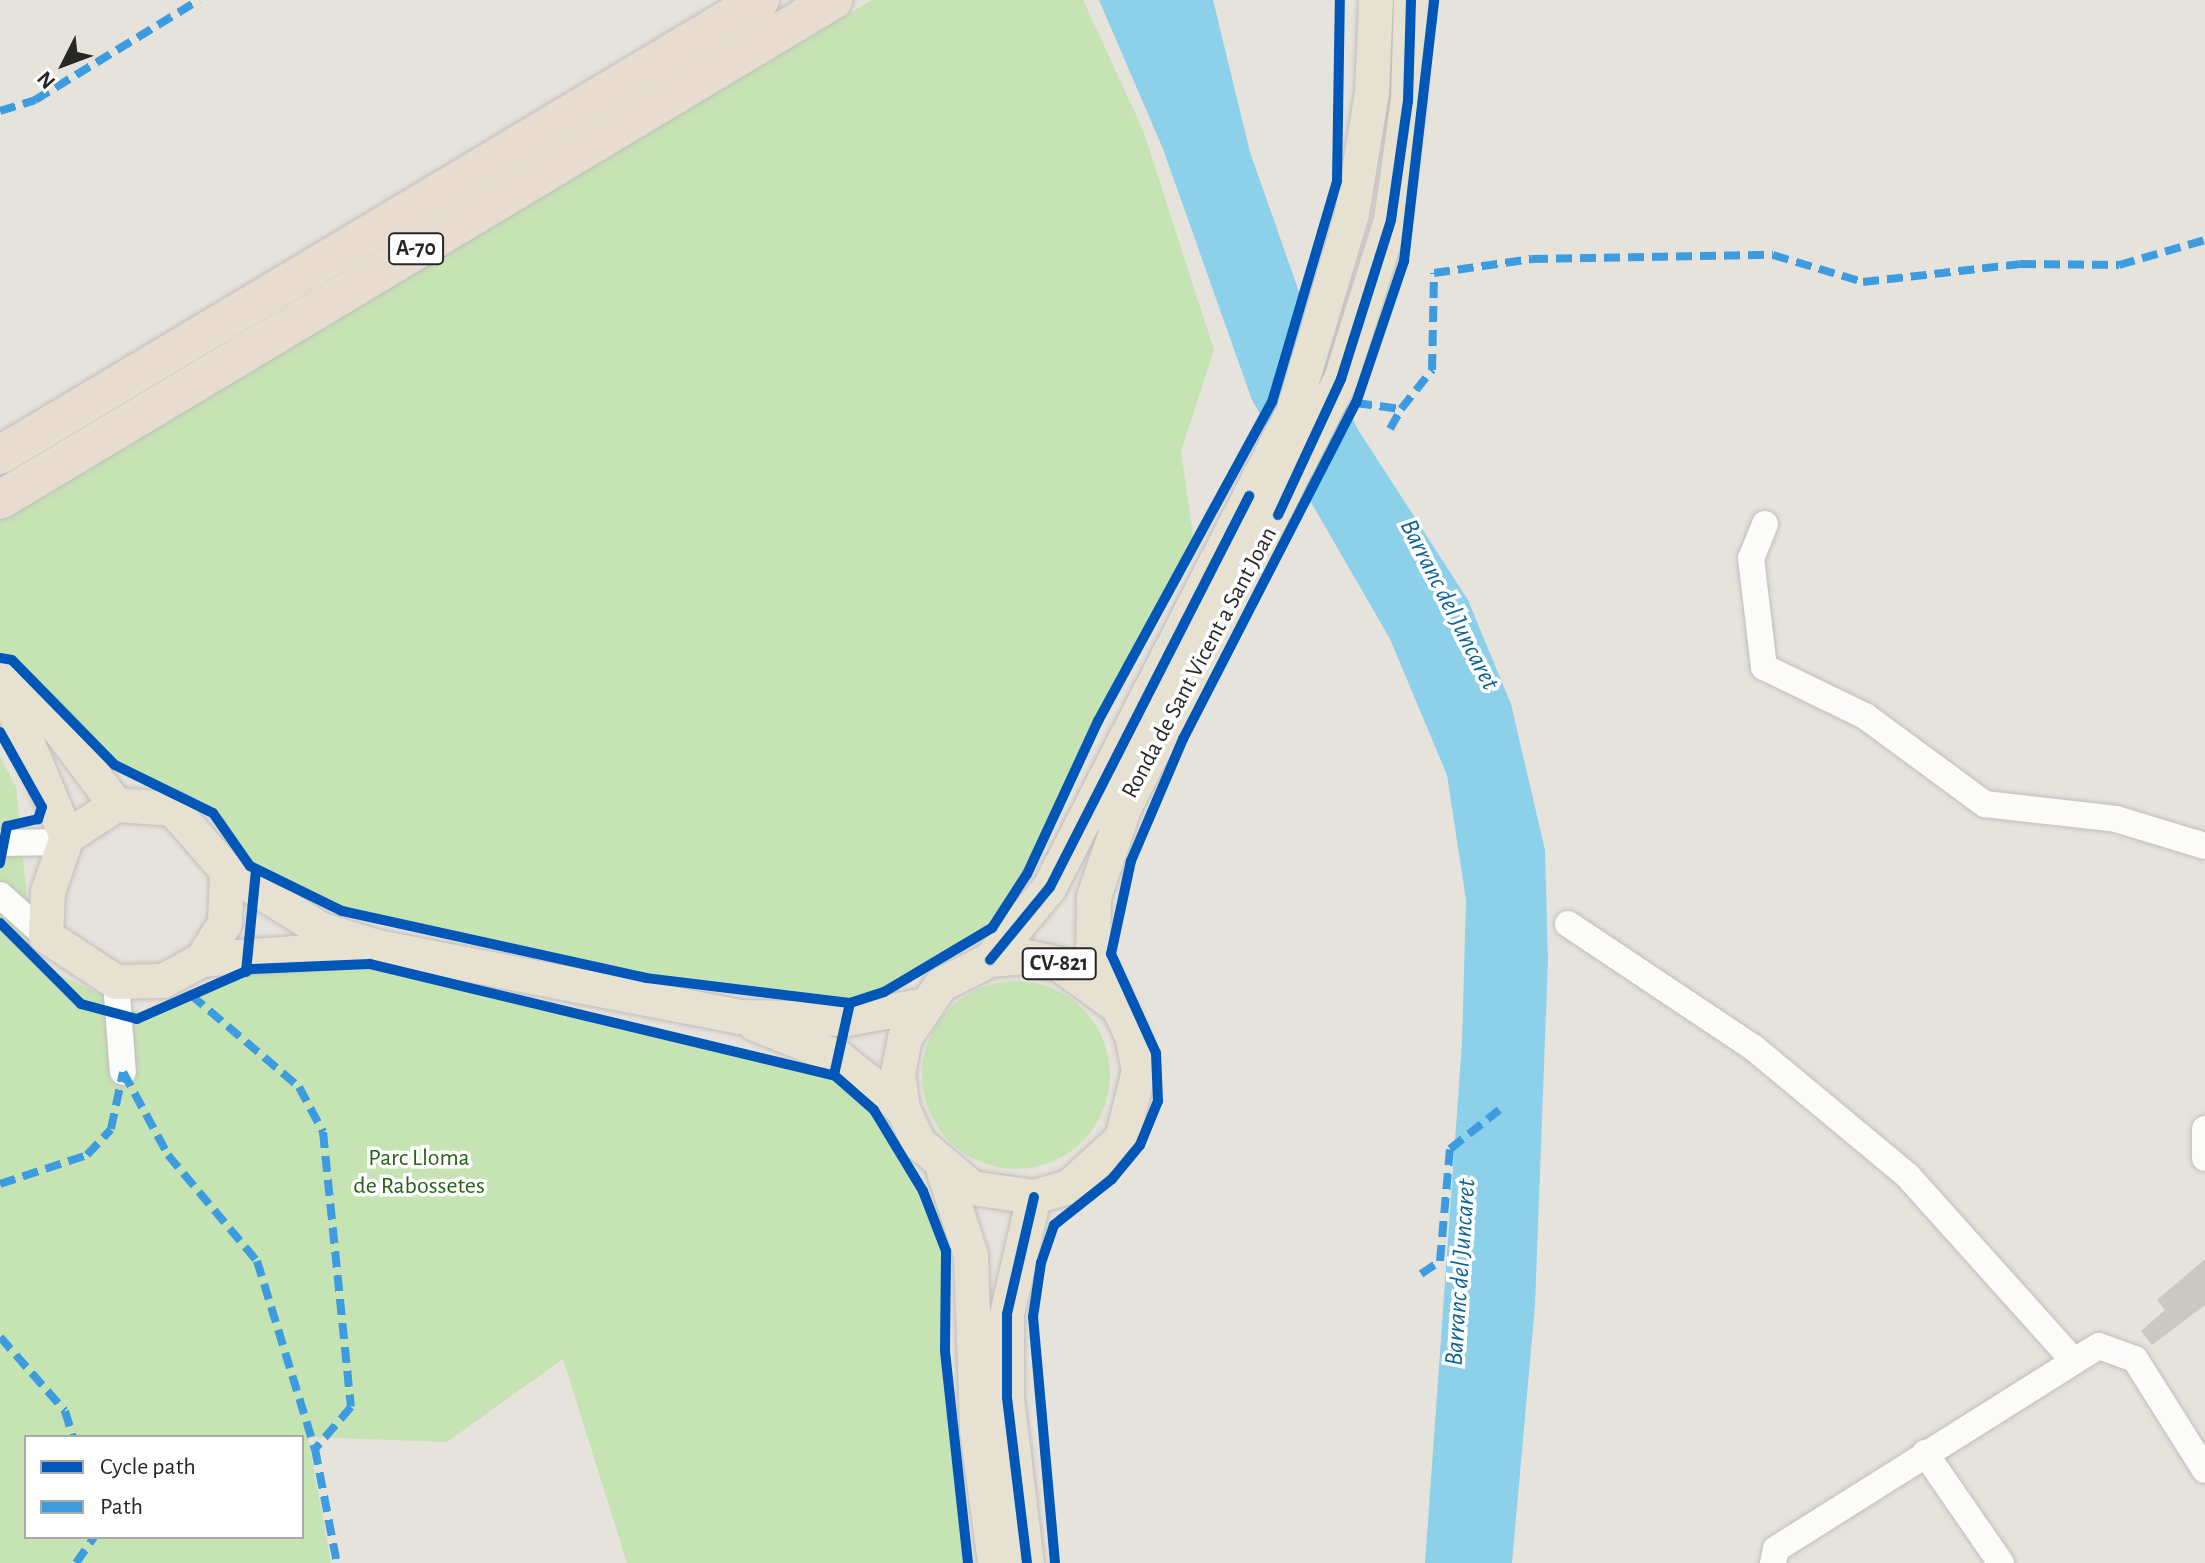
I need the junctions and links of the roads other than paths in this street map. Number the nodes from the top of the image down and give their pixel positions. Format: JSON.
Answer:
{"nodes":[{"id":1,"x":760,"y":0,"type":"edge"},
{"id":2,"x":833,"y":0,"type":"edge"},
{"id":3,"x":1376,"y":0,"type":"edge"},
{"id":4,"x":1411,"y":0,"type":"edge"},
{"id":5,"x":0,"y":455,"type":"edge"},
{"id":6,"x":0,"y":500,"type":"edge"},
{"id":7,"x":1765,"y":524,"type":"dead end"},
{"id":8,"x":0,"y":676,"type":"edge"},
{"id":9,"x":116,"y":805,"type":"junction"},
{"id":10,"x":66,"y":840,"type":"junction"},
{"id":11,"x":0,"y":843,"type":"edge"},
{"id":12,"x":2205,"y":846,"type":"edge"},
{"id":13,"x":227,"y":871,"type":"junction"},
{"id":14,"x":0,"y":895,"type":"edge"},
{"id":15,"x":1568,"y":924,"type":"dead end"},
{"id":16,"x":46,"y":936,"type":"junction"},
{"id":17,"x":377,"y":947,"type":"junction"},
{"id":18,"x":202,"y":960,"type":"junction"},
{"id":19,"x":990,"y":960,"type":"junction"},
{"id":20,"x":116,"y":982,"type":"junction"},
{"id":21,"x":1114,"y":1004,"type":"junction"},
{"id":22,"x":921,"y":1006,"type":"junction"},
{"id":23,"x":740,"y":1017,"type":"junction"},
{"id":24,"x":123,"y":1072,"type":"dead end"},
{"id":25,"x":903,"y":1109,"type":"junction"},
{"id":26,"x":2205,"y":1129,"type":"edge"},
{"id":27,"x":2205,"y":1158,"type":"edge"},
{"id":28,"x":944,"y":1172,"type":"junction"},
{"id":29,"x":1034,"y":1197,"type":"junction"},
{"id":30,"x":2074,"y":1361,"type":"junction"},
{"id":31,"x":1925,"y":1453,"type":"junction"},
{"id":32,"x":2205,"y":1470,"type":"edge"},
{"id":33,"x":995,"y":1563,"type":"edge"},
{"id":34,"x":1027,"y":1563,"type":"edge"},
{"id":35,"x":1773,"y":1563,"type":"edge"},
{"id":36,"x":2001,"y":1563,"type":"edge"}],
"edges":[{"from":1,"to":5,"type":"highway","number":"A-70"},
{"from":2,"to":6,"type":"highway","number":"A-70"},
{"from":3,"to":19,"type":"main road","name":"Ronda de Sant Vicent a Sant Joan","number":"CV-821"},
{"from":4,"to":21,"type":"main road","name":"Ronda de Sant Vicent a Sant Joan","number":"CV-821"},
{"from":7,"to":12,"type":"street"},
{"from":8,"to":9,"type":"main road"},
{"from":8,"to":10,"type":"main road"},
{"from":9,"to":10,"type":"main road"},
{"from":9,"to":13,"type":"main road","number":"CV-821"},
{"from":10,"to":11,"type":"street"},
{"from":10,"to":16,"type":"main road"},
{"from":13,"to":17,"type":"main road","number":"CV-821"},
{"from":13,"to":18,"type":"main road","number":"CV-821"},
{"from":14,"to":16,"type":"street"},
{"from":15,"to":30,"type":"street"},
{"from":16,"to":20,"type":"main road"},
{"from":17,"to":18,"type":"main road","number":"CV-821"},
{"from":17,"to":23,"type":"main road","number":"CV-821"},
{"from":18,"to":20,"type":"main road","number":"CV-821"},
{"from":19,"to":21,"type":"main road","number":"CV-821"},
{"from":19,"to":22,"type":"main road","name":"Ronda de Sant Vicent a Sant Joan","number":"CV-821"},
{"from":20,"to":24,"type":"street"},
{"from":21,"to":29,"type":"main road","name":"Ronda de Sant Vicent a Sant Joan","number":"CV-821"},
{"from":22,"to":23,"type":"main road","number":"CV-821"},
{"from":22,"to":25,"type":"main road","number":"CV-821"},
{"from":23,"to":25,"type":"main road","number":"CV-821"},
{"from":25,"to":28,"type":"main road","number":"CV-821"},
{"from":26,"to":27,"type":"street"},
{"from":28,"to":29,"type":"main road"},
{"from":28,"to":33,"type":"main road","number":"CV-821"},
{"from":29,"to":34,"type":"main road"},
{"from":30,"to":31,"type":"street"},
{"from":30,"to":32,"type":"street"},
{"from":31,"to":35,"type":"street"},
{"from":31,"to":36,"type":"street"}]}
